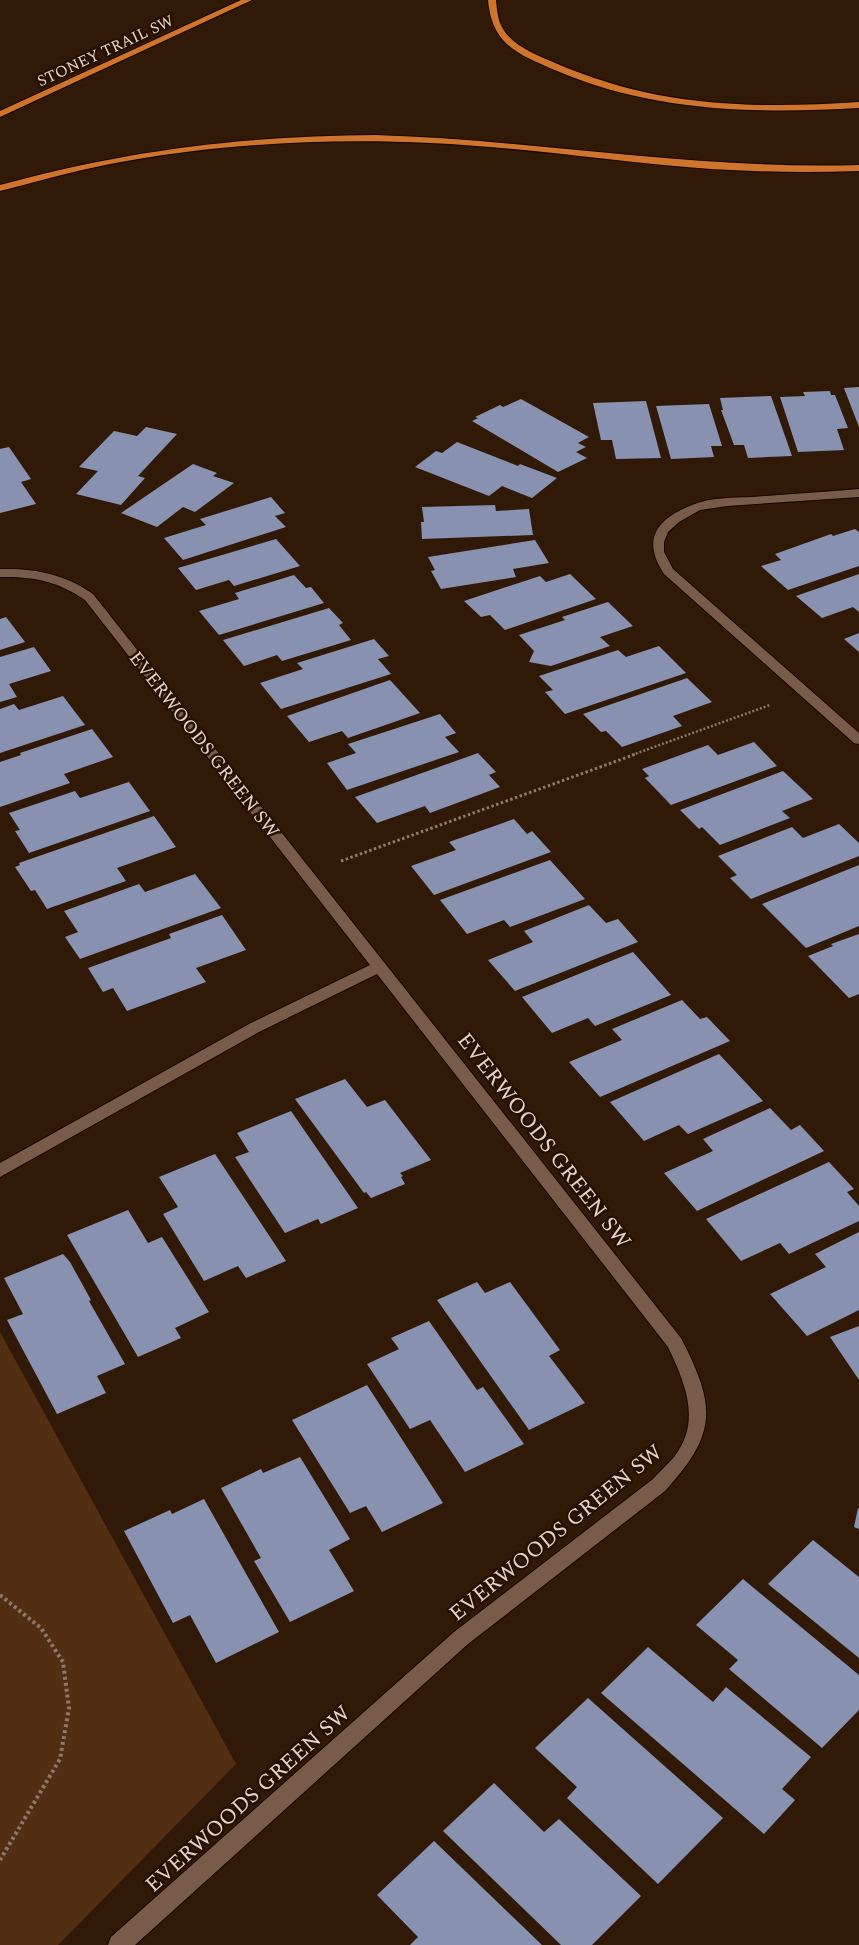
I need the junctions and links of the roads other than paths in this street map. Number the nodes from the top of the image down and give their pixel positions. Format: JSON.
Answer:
{"nodes":[{"id":1,"x":248,"y":0,"type":"edge"},
{"id":2,"x":492,"y":0,"type":"edge"},
{"id":3,"x":859,"y":105,"type":"edge"},
{"id":4,"x":0,"y":114,"type":"edge"},
{"id":5,"x":859,"y":168,"type":"edge"},
{"id":6,"x":0,"y":188,"type":"edge"},
{"id":7,"x":859,"y":493,"type":"edge"},
{"id":8,"x":0,"y":573,"type":"edge"},
{"id":9,"x":859,"y":740,"type":"edge"},
{"id":10,"x":378,"y":967,"type":"junction"},
{"id":11,"x":0,"y":1171,"type":"edge"},
{"id":12,"x":119,"y":1945,"type":"edge"}],
"edges":[{"from":1,"to":4,"type":"highway","name":"STONEY TRAIL SW"},
{"from":2,"to":3,"type":"highway"},
{"from":5,"to":6,"type":"highway"},
{"from":7,"to":9,"type":"street"},
{"from":8,"to":10,"type":"street","name":"EVERWOODS GREEN SW"},
{"from":10,"to":11,"type":"street"},
{"from":10,"to":12,"type":"street","name":"EVERWOODS GREEN SW"}]}
